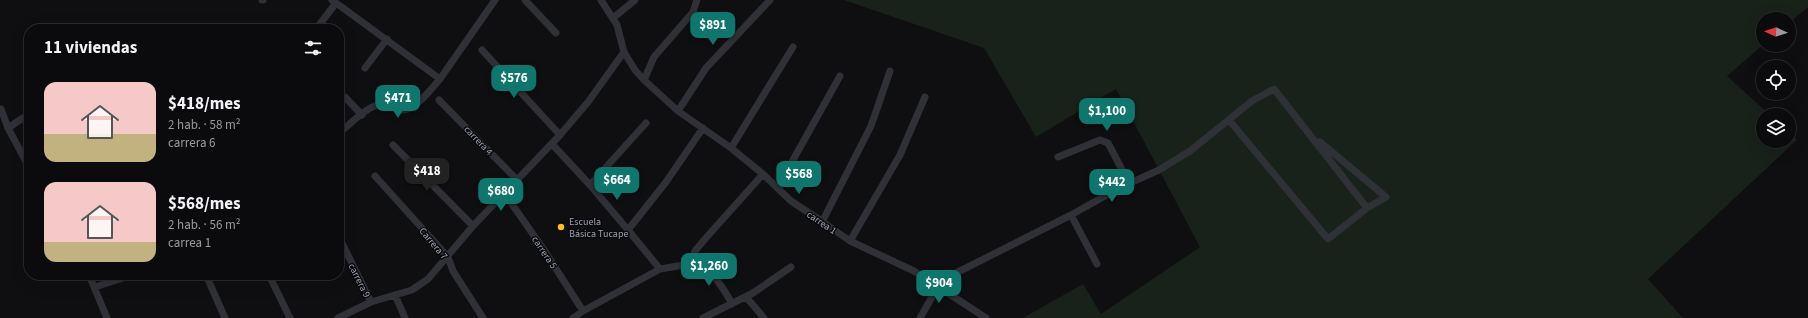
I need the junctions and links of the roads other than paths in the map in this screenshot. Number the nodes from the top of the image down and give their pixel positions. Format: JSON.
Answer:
{"nodes":[{"id":1,"x":495,"y":0,"type":"edge"},
{"id":2,"x":525,"y":0,"type":"edge"},
{"id":3,"x":601,"y":0,"type":"edge"},
{"id":4,"x":635,"y":0,"type":"edge"},
{"id":5,"x":697,"y":0,"type":"edge"},
{"id":6,"x":770,"y":0,"type":"edge"},
{"id":7,"x":334,"y":1,"type":"edge"},
{"id":8,"x":613,"y":18,"type":"junction"},
{"id":9,"x":319,"y":24,"type":"edge"},
{"id":10,"x":556,"y":33,"type":"dead end"},
{"id":11,"x":387,"y":39,"type":"junction"},
{"id":12,"x":793,"y":46,"type":"dead end"},
{"id":13,"x":482,"y":50,"type":"dead end"},
{"id":14,"x":624,"y":52,"type":"junction"},
{"id":15,"x":365,"y":68,"type":"dead end"},
{"id":16,"x":890,"y":71,"type":"dead end"},
{"id":17,"x":840,"y":76,"type":"dead end"},
{"id":18,"x":440,"y":79,"type":"junction"},
{"id":19,"x":644,"y":80,"type":"junction"},
{"id":20,"x":344,"y":97,"type":"edge"},
{"id":21,"x":925,"y":97,"type":"dead end"},
{"id":22,"x":439,"y":100,"type":"dead end"},
{"id":23,"x":1,"y":109,"type":"edge"},
{"id":24,"x":678,"y":111,"type":"junction"},
{"id":25,"x":362,"y":115,"type":"junction"},
{"id":26,"x":24,"y":117,"type":"edge"},
{"id":27,"x":1229,"y":120,"type":"junction"},
{"id":28,"x":646,"y":123,"type":"dead end"},
{"id":29,"x":8,"y":128,"type":"junction"},
{"id":30,"x":704,"y":128,"type":"junction"},
{"id":31,"x":344,"y":129,"type":"edge"},
{"id":32,"x":1309,"y":133,"type":"junction"},
{"id":33,"x":560,"y":135,"type":"junction"},
{"id":34,"x":552,"y":144,"type":"junction"},
{"id":35,"x":393,"y":145,"type":"dead end"},
{"id":36,"x":731,"y":148,"type":"junction"},
{"id":37,"x":1058,"y":157,"type":"dead end"},
{"id":38,"x":24,"y":158,"type":"edge"},
{"id":39,"x":763,"y":174,"type":"junction"},
{"id":40,"x":375,"y":176,"type":"dead end"},
{"id":41,"x":518,"y":181,"type":"junction"},
{"id":42,"x":1129,"y":183,"type":"junction"},
{"id":43,"x":590,"y":185,"type":"junction"},
{"id":44,"x":778,"y":189,"type":"junction"},
{"id":45,"x":505,"y":194,"type":"junction"},
{"id":46,"x":1367,"y":208,"type":"junction"},
{"id":47,"x":1071,"y":215,"type":"junction"},
{"id":48,"x":822,"y":222,"type":"junction"},
{"id":49,"x":474,"y":226,"type":"junction"},
{"id":50,"x":628,"y":230,"type":"junction"},
{"id":51,"x":850,"y":241,"type":"junction"},
{"id":52,"x":344,"y":247,"type":"edge"},
{"id":53,"x":448,"y":257,"type":"junction"},
{"id":54,"x":690,"y":264,"type":"junction"},
{"id":55,"x":1097,"y":264,"type":"dead end"},
{"id":56,"x":791,"y":267,"type":"dead end"},
{"id":57,"x":660,"y":269,"type":"junction"},
{"id":58,"x":91,"y":280,"type":"edge"},
{"id":59,"x":118,"y":280,"type":"edge"},
{"id":60,"x":208,"y":280,"type":"edge"},
{"id":61,"x":271,"y":280,"type":"edge"},
{"id":62,"x":931,"y":283,"type":"junction"},
{"id":63,"x":95,"y":288,"type":"junction"},
{"id":64,"x":395,"y":295,"type":"junction"},
{"id":65,"x":746,"y":297,"type":"junction"},
{"id":66,"x":371,"y":302,"type":"junction"},
{"id":67,"x":732,"y":304,"type":"junction"},
{"id":68,"x":583,"y":311,"type":"junction"},
{"id":69,"x":349,"y":315,"type":"edge"},
{"id":70,"x":107,"y":318,"type":"edge"},
{"id":71,"x":225,"y":318,"type":"edge"},
{"id":72,"x":290,"y":318,"type":"edge"},
{"id":73,"x":338,"y":318,"type":"edge"},
{"id":74,"x":405,"y":318,"type":"edge"},
{"id":75,"x":483,"y":318,"type":"edge"},
{"id":76,"x":573,"y":318,"type":"edge"},
{"id":77,"x":703,"y":318,"type":"edge"},
{"id":78,"x":764,"y":318,"type":"edge"},
{"id":79,"x":920,"y":318,"type":"edge"},
{"id":80,"x":986,"y":318,"type":"edge"}],
"edges":[{"from":1,"to":18,"type":"street"},
{"from":2,"to":10,"type":"street"},
{"from":3,"to":8,"type":"street","name":"carrea 1"},
{"from":4,"to":8,"type":"street"},
{"from":5,"to":19,"type":"street"},
{"from":6,"to":24,"type":"street"},
{"from":7,"to":9,"type":"street"},
{"from":7,"to":11,"type":"street"},
{"from":8,"to":14,"type":"street","name":"carrea 1"},
{"from":11,"to":15,"type":"street"},
{"from":11,"to":18,"type":"street"},
{"from":12,"to":36,"type":"street"},
{"from":13,"to":33,"type":"street"},
{"from":14,"to":19,"type":"street","name":"carrea 1"},
{"from":14,"to":33,"type":"street"},
{"from":16,"to":48,"type":"street"},
{"from":17,"to":44,"type":"street"},
{"from":18,"to":25,"type":"street"},
{"from":19,"to":24,"type":"street","name":"carrea 1"},
{"from":20,"to":25,"type":"street"},
{"from":21,"to":51,"type":"street"},
{"from":22,"to":41,"type":"street","name":"carrera 4"},
{"from":23,"to":29,"type":"street"},
{"from":24,"to":30,"type":"street","name":"carrea 1"},
{"from":25,"to":31,"type":"street"},
{"from":26,"to":29,"type":"street"},
{"from":27,"to":32,"type":"street"},
{"from":27,"to":42,"type":"street"},
{"from":27,"to":46,"type":"street"},
{"from":28,"to":43,"type":"street"},
{"from":29,"to":38,"type":"street"},
{"from":30,"to":36,"type":"street","name":"carrea 1"},
{"from":30,"to":50,"type":"street"},
{"from":32,"to":46,"type":"street"},
{"from":32,"to":46,"type":"street"},
{"from":33,"to":34,"type":"street"},
{"from":34,"to":41,"type":"street"},
{"from":34,"to":43,"type":"street"},
{"from":35,"to":49,"type":"street"},
{"from":36,"to":39,"type":"street","name":"carrea 1"},
{"from":37,"to":42,"type":"street"},
{"from":39,"to":44,"type":"street","name":"carrea 1"},
{"from":39,"to":54,"type":"street"},
{"from":40,"to":53,"type":"street","name":"Carrera 7"},
{"from":41,"to":45,"type":"street"},
{"from":42,"to":47,"type":"street"},
{"from":43,"to":50,"type":"street"},
{"from":44,"to":48,"type":"street","name":"carrea 1"},
{"from":45,"to":49,"type":"street"},
{"from":45,"to":68,"type":"street","name":"carrera 5"},
{"from":47,"to":55,"type":"street"},
{"from":47,"to":62,"type":"street"},
{"from":48,"to":51,"type":"street","name":"carrea 1"},
{"from":49,"to":53,"type":"street"},
{"from":50,"to":57,"type":"street"},
{"from":51,"to":62,"type":"street","name":"carrea 1"},
{"from":52,"to":66,"type":"street","name":"carrera 9"},
{"from":53,"to":64,"type":"street"},
{"from":53,"to":75,"type":"street","name":"Carrera 7"},
{"from":54,"to":57,"type":"street"},
{"from":54,"to":67,"type":"street"},
{"from":56,"to":65,"type":"street"},
{"from":57,"to":68,"type":"street"},
{"from":58,"to":63,"type":"street"},
{"from":59,"to":63,"type":"street"},
{"from":60,"to":71,"type":"street"},
{"from":61,"to":72,"type":"street"},
{"from":62,"to":79,"type":"street"},
{"from":62,"to":80,"type":"street","name":"carrea 1"},
{"from":63,"to":70,"type":"street"},
{"from":64,"to":66,"type":"street"},
{"from":64,"to":74,"type":"street"},
{"from":65,"to":67,"type":"street"},
{"from":65,"to":78,"type":"street"},
{"from":66,"to":69,"type":"street"},
{"from":67,"to":77,"type":"street"},
{"from":68,"to":76,"type":"street"},
{"from":69,"to":73,"type":"street"}]}
